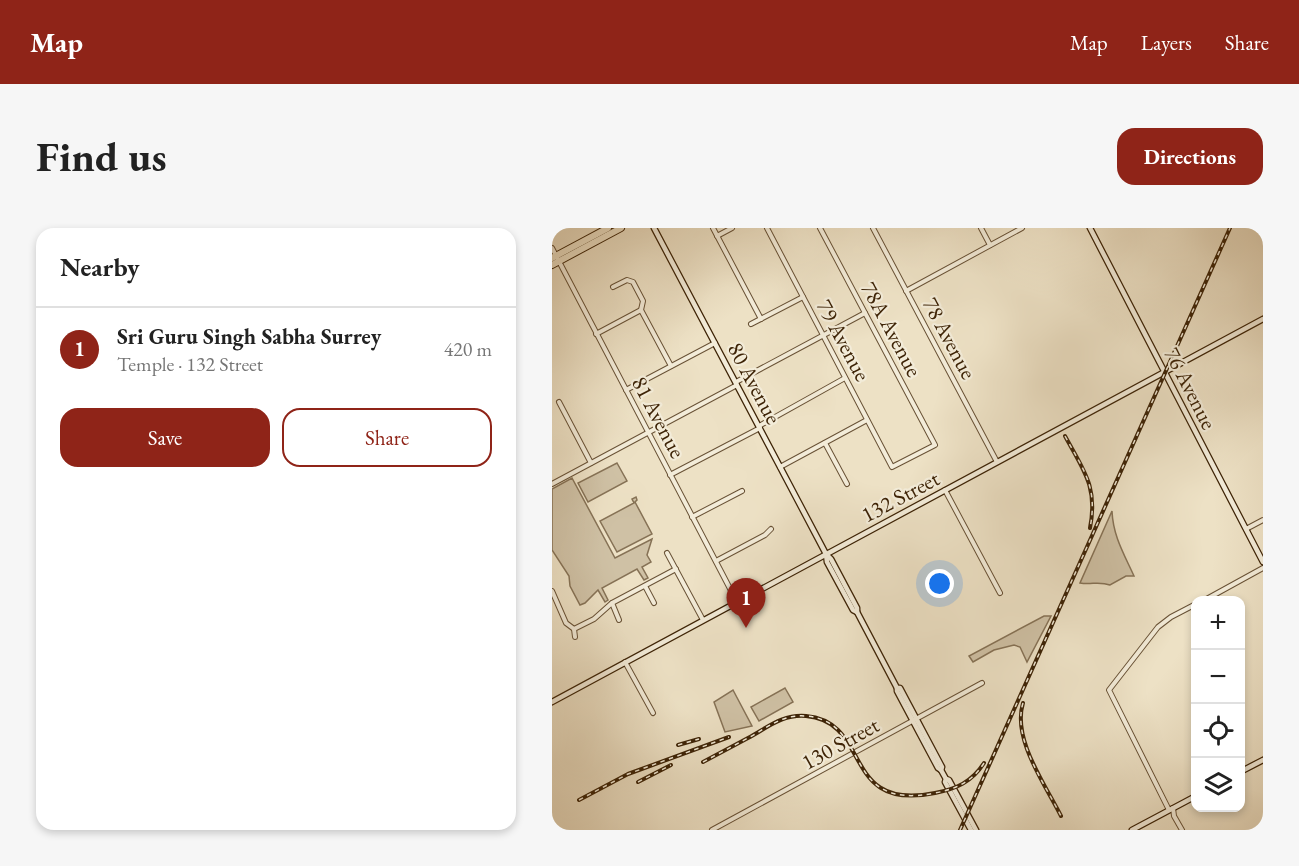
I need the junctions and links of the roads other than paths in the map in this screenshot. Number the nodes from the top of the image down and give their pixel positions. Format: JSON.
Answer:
{"nodes":[{"id":1,"x":608,"y":228,"type":"edge"},
{"id":2,"x":621,"y":228,"type":"edge"},
{"id":3,"x":654,"y":228,"type":"edge"},
{"id":4,"x":713,"y":228,"type":"edge"},
{"id":5,"x":732,"y":228,"type":"edge"},
{"id":6,"x":767,"y":228,"type":"edge"},
{"id":7,"x":820,"y":228,"type":"edge"},
{"id":8,"x":873,"y":228,"type":"edge"},
{"id":9,"x":981,"y":228,"type":"edge"},
{"id":10,"x":1022,"y":228,"type":"edge"},
{"id":11,"x":1090,"y":228,"type":"edge"},
{"id":12,"x":717,"y":236,"type":"junction"},
{"id":13,"x":990,"y":245,"type":"junction"},
{"id":14,"x":552,"y":248,"type":"edge"},
{"id":15,"x":555,"y":260,"type":"edge"},
{"id":16,"x":613,"y":287,"type":"dead end"},
{"id":17,"x":906,"y":291,"type":"junction"},
{"id":18,"x":803,"y":297,"type":"junction"},
{"id":19,"x":641,"y":310,"type":"junction"},
{"id":20,"x":865,"y":313,"type":"junction"},
{"id":21,"x":761,"y":319,"type":"junction"},
{"id":22,"x":1263,"y":319,"type":"edge"},
{"id":23,"x":751,"y":324,"type":"dead end"},
{"id":24,"x":596,"y":334,"type":"junction"},
{"id":25,"x":823,"y":335,"type":"junction"},
{"id":26,"x":715,"y":343,"type":"junction"},
{"id":27,"x":671,"y":366,"type":"junction"},
{"id":28,"x":1165,"y":372,"type":"junction"},
{"id":29,"x":845,"y":378,"type":"junction"},
{"id":30,"x":736,"y":383,"type":"junction"},
{"id":31,"x":626,"y":390,"type":"junction"},
{"id":32,"x":559,"y":402,"type":"dead end"},
{"id":33,"x":867,"y":420,"type":"junction"},
{"id":34,"x":759,"y":427,"type":"junction"},
{"id":35,"x":648,"y":432,"type":"junction"},
{"id":36,"x":825,"y":442,"type":"junction"},
{"id":37,"x":997,"y":462,"type":"junction"},
{"id":38,"x":591,"y":463,"type":"junction"},
{"id":39,"x":780,"y":467,"type":"junction"},
{"id":40,"x":892,"y":468,"type":"joint"},
{"id":41,"x":670,"y":475,"type":"junction"},
{"id":42,"x":552,"y":484,"type":"edge"},
{"id":43,"x":847,"y":484,"type":"dead end"},
{"id":44,"x":945,"y":490,"type":"junction"},
{"id":45,"x":742,"y":491,"type":"dead end"},
{"id":46,"x":692,"y":517,"type":"junction"},
{"id":47,"x":1263,"y":520,"type":"edge"},
{"id":48,"x":771,"y":529,"type":"dead end"},
{"id":49,"x":1246,"y":529,"type":"junction"},
{"id":50,"x":667,"y":553,"type":"dead end"},
{"id":51,"x":826,"y":554,"type":"junction"},
{"id":52,"x":716,"y":561,"type":"junction"},
{"id":53,"x":1263,"y":562,"type":"edge"},
{"id":54,"x":1263,"y":568,"type":"edge"},
{"id":55,"x":676,"y":569,"type":"junction"},
{"id":56,"x":645,"y":586,"type":"junction"},
{"id":57,"x":552,"y":591,"type":"edge"},
{"id":58,"x":1000,"y":593,"type":"dead end"},
{"id":59,"x":1210,"y":596,"type":"edge"},
{"id":60,"x":737,"y":602,"type":"junction"},
{"id":61,"x":612,"y":603,"type":"junction"},
{"id":62,"x":654,"y":603,"type":"dead end"},
{"id":63,"x":1191,"y":607,"type":"edge"},
{"id":64,"x":619,"y":620,"type":"dead end"},
{"id":65,"x":704,"y":620,"type":"junction"},
{"id":66,"x":574,"y":629,"type":"junction"},
{"id":67,"x":575,"y":637,"type":"dead end"},
{"id":68,"x":625,"y":662,"type":"junction"},
{"id":69,"x":982,"y":683,"type":"dead end"},
{"id":70,"x":552,"y":702,"type":"edge"},
{"id":71,"x":653,"y":713,"type":"dead end"},
{"id":72,"x":915,"y":721,"type":"junction"},
{"id":73,"x":1263,"y":760,"type":"edge"},
{"id":74,"x":1245,"y":769,"type":"edge"},
{"id":75,"x":946,"y":779,"type":"junction"},
{"id":76,"x":1191,"y":799,"type":"edge"},
{"id":77,"x":1171,"y":809,"type":"junction"},
{"id":78,"x":712,"y":830,"type":"edge"},
{"id":79,"x":971,"y":830,"type":"edge"},
{"id":80,"x":976,"y":830,"type":"edge"},
{"id":81,"x":1132,"y":830,"type":"edge"},
{"id":82,"x":1182,"y":830,"type":"edge"}],
"edges":[{"from":1,"to":15,"type":"main road"},
{"from":2,"to":15,"type":"main road"},
{"from":3,"to":26,"type":"main road","name":"80 Avenue"},
{"from":4,"to":12,"type":"street"},
{"from":5,"to":12,"type":"street"},
{"from":6,"to":18,"type":"street","name":"79 Avenue"},
{"from":7,"to":20,"type":"street","name":"78A Avenue"},
{"from":8,"to":17,"type":"street","name":"78 Avenue"},
{"from":9,"to":13,"type":"street"},
{"from":10,"to":13,"type":"street"},
{"from":11,"to":28,"type":"main road","name":"76 Avenue"},
{"from":12,"to":21,"type":"street"},
{"from":13,"to":17,"type":"street"},
{"from":14,"to":15,"type":"street","name":"81 Avenue"},
{"from":15,"to":24,"type":"street","name":"81 Avenue"},
{"from":16,"to":19,"type":"street"},
{"from":17,"to":37,"type":"street","name":"78 Avenue"},
{"from":18,"to":21,"type":"street"},
{"from":18,"to":25,"type":"street","name":"79 Avenue"},
{"from":19,"to":24,"type":"street"},
{"from":19,"to":27,"type":"street"},
{"from":20,"to":25,"type":"street"},
{"from":20,"to":40,"type":"street","name":"78A Avenue"},
{"from":21,"to":23,"type":"street"},
{"from":22,"to":28,"type":"main road","name":"132 Street"},
{"from":24,"to":31,"type":"street","name":"81 Avenue"},
{"from":25,"to":29,"type":"street","name":"79 Avenue"},
{"from":25,"to":30,"type":"street"},
{"from":26,"to":27,"type":"street"},
{"from":26,"to":30,"type":"main road","name":"80 Avenue"},
{"from":27,"to":31,"type":"street"},
{"from":28,"to":37,"type":"main road","name":"132 Street"},
{"from":28,"to":49,"type":"main road","name":"76 Avenue"},
{"from":29,"to":33,"type":"street","name":"79 Avenue"},
{"from":29,"to":34,"type":"street"},
{"from":30,"to":34,"type":"main road","name":"80 Avenue"},
{"from":30,"to":35,"type":"street"},
{"from":31,"to":35,"type":"street","name":"81 Avenue"},
{"from":32,"to":38,"type":"street"},
{"from":33,"to":36,"type":"street"},
{"from":33,"to":40,"type":"street","name":"79 Avenue"},
{"from":34,"to":39,"type":"main road","name":"80 Avenue"},
{"from":34,"to":41,"type":"street"},
{"from":35,"to":38,"type":"street"},
{"from":35,"to":41,"type":"street","name":"81 Avenue"},
{"from":36,"to":39,"type":"street"},
{"from":36,"to":43,"type":"street"},
{"from":37,"to":44,"type":"main road","name":"132 Street"},
{"from":38,"to":42,"type":"street"},
{"from":39,"to":51,"type":"main road","name":"80 Avenue"},
{"from":41,"to":46,"type":"street","name":"81 Avenue"},
{"from":44,"to":51,"type":"main road","name":"132 Street"},
{"from":44,"to":58,"type":"street"},
{"from":45,"to":46,"type":"street"},
{"from":46,"to":52,"type":"street","name":"81 Avenue"},
{"from":47,"to":49,"type":"street"},
{"from":48,"to":52,"type":"street"},
{"from":49,"to":53,"type":"main road","name":"76 Avenue"},
{"from":50,"to":55,"type":"street"},
{"from":51,"to":60,"type":"main road","name":"132 Street"},
{"from":51,"to":72,"type":"main road","name":"80 Avenue"},
{"from":52,"to":60,"type":"street","name":"81 Avenue"},
{"from":54,"to":59,"type":"street"},
{"from":55,"to":56,"type":"street"},
{"from":55,"to":65,"type":"street"},
{"from":56,"to":61,"type":"street"},
{"from":56,"to":62,"type":"street"},
{"from":57,"to":66,"type":"street"},
{"from":60,"to":65,"type":"main road","name":"132 Street"},
{"from":61,"to":64,"type":"street"},
{"from":61,"to":66,"type":"street"},
{"from":63,"to":77,"type":"street"},
{"from":65,"to":68,"type":"main road","name":"132 Street"},
{"from":66,"to":67,"type":"street"},
{"from":68,"to":70,"type":"main road","name":"132 Street"},
{"from":68,"to":71,"type":"street"},
{"from":69,"to":72,"type":"street","name":"130 Street"},
{"from":72,"to":75,"type":"main road","name":"80 Avenue"},
{"from":72,"to":78,"type":"street","name":"130 Street"},
{"from":73,"to":74,"type":"main road"},
{"from":75,"to":79,"type":"main road","name":"80 Avenue"},
{"from":75,"to":80,"type":"main road","name":"80 Avenue"},
{"from":76,"to":77,"type":"main road"},
{"from":77,"to":81,"type":"main road"},
{"from":77,"to":82,"type":"street"}]}
